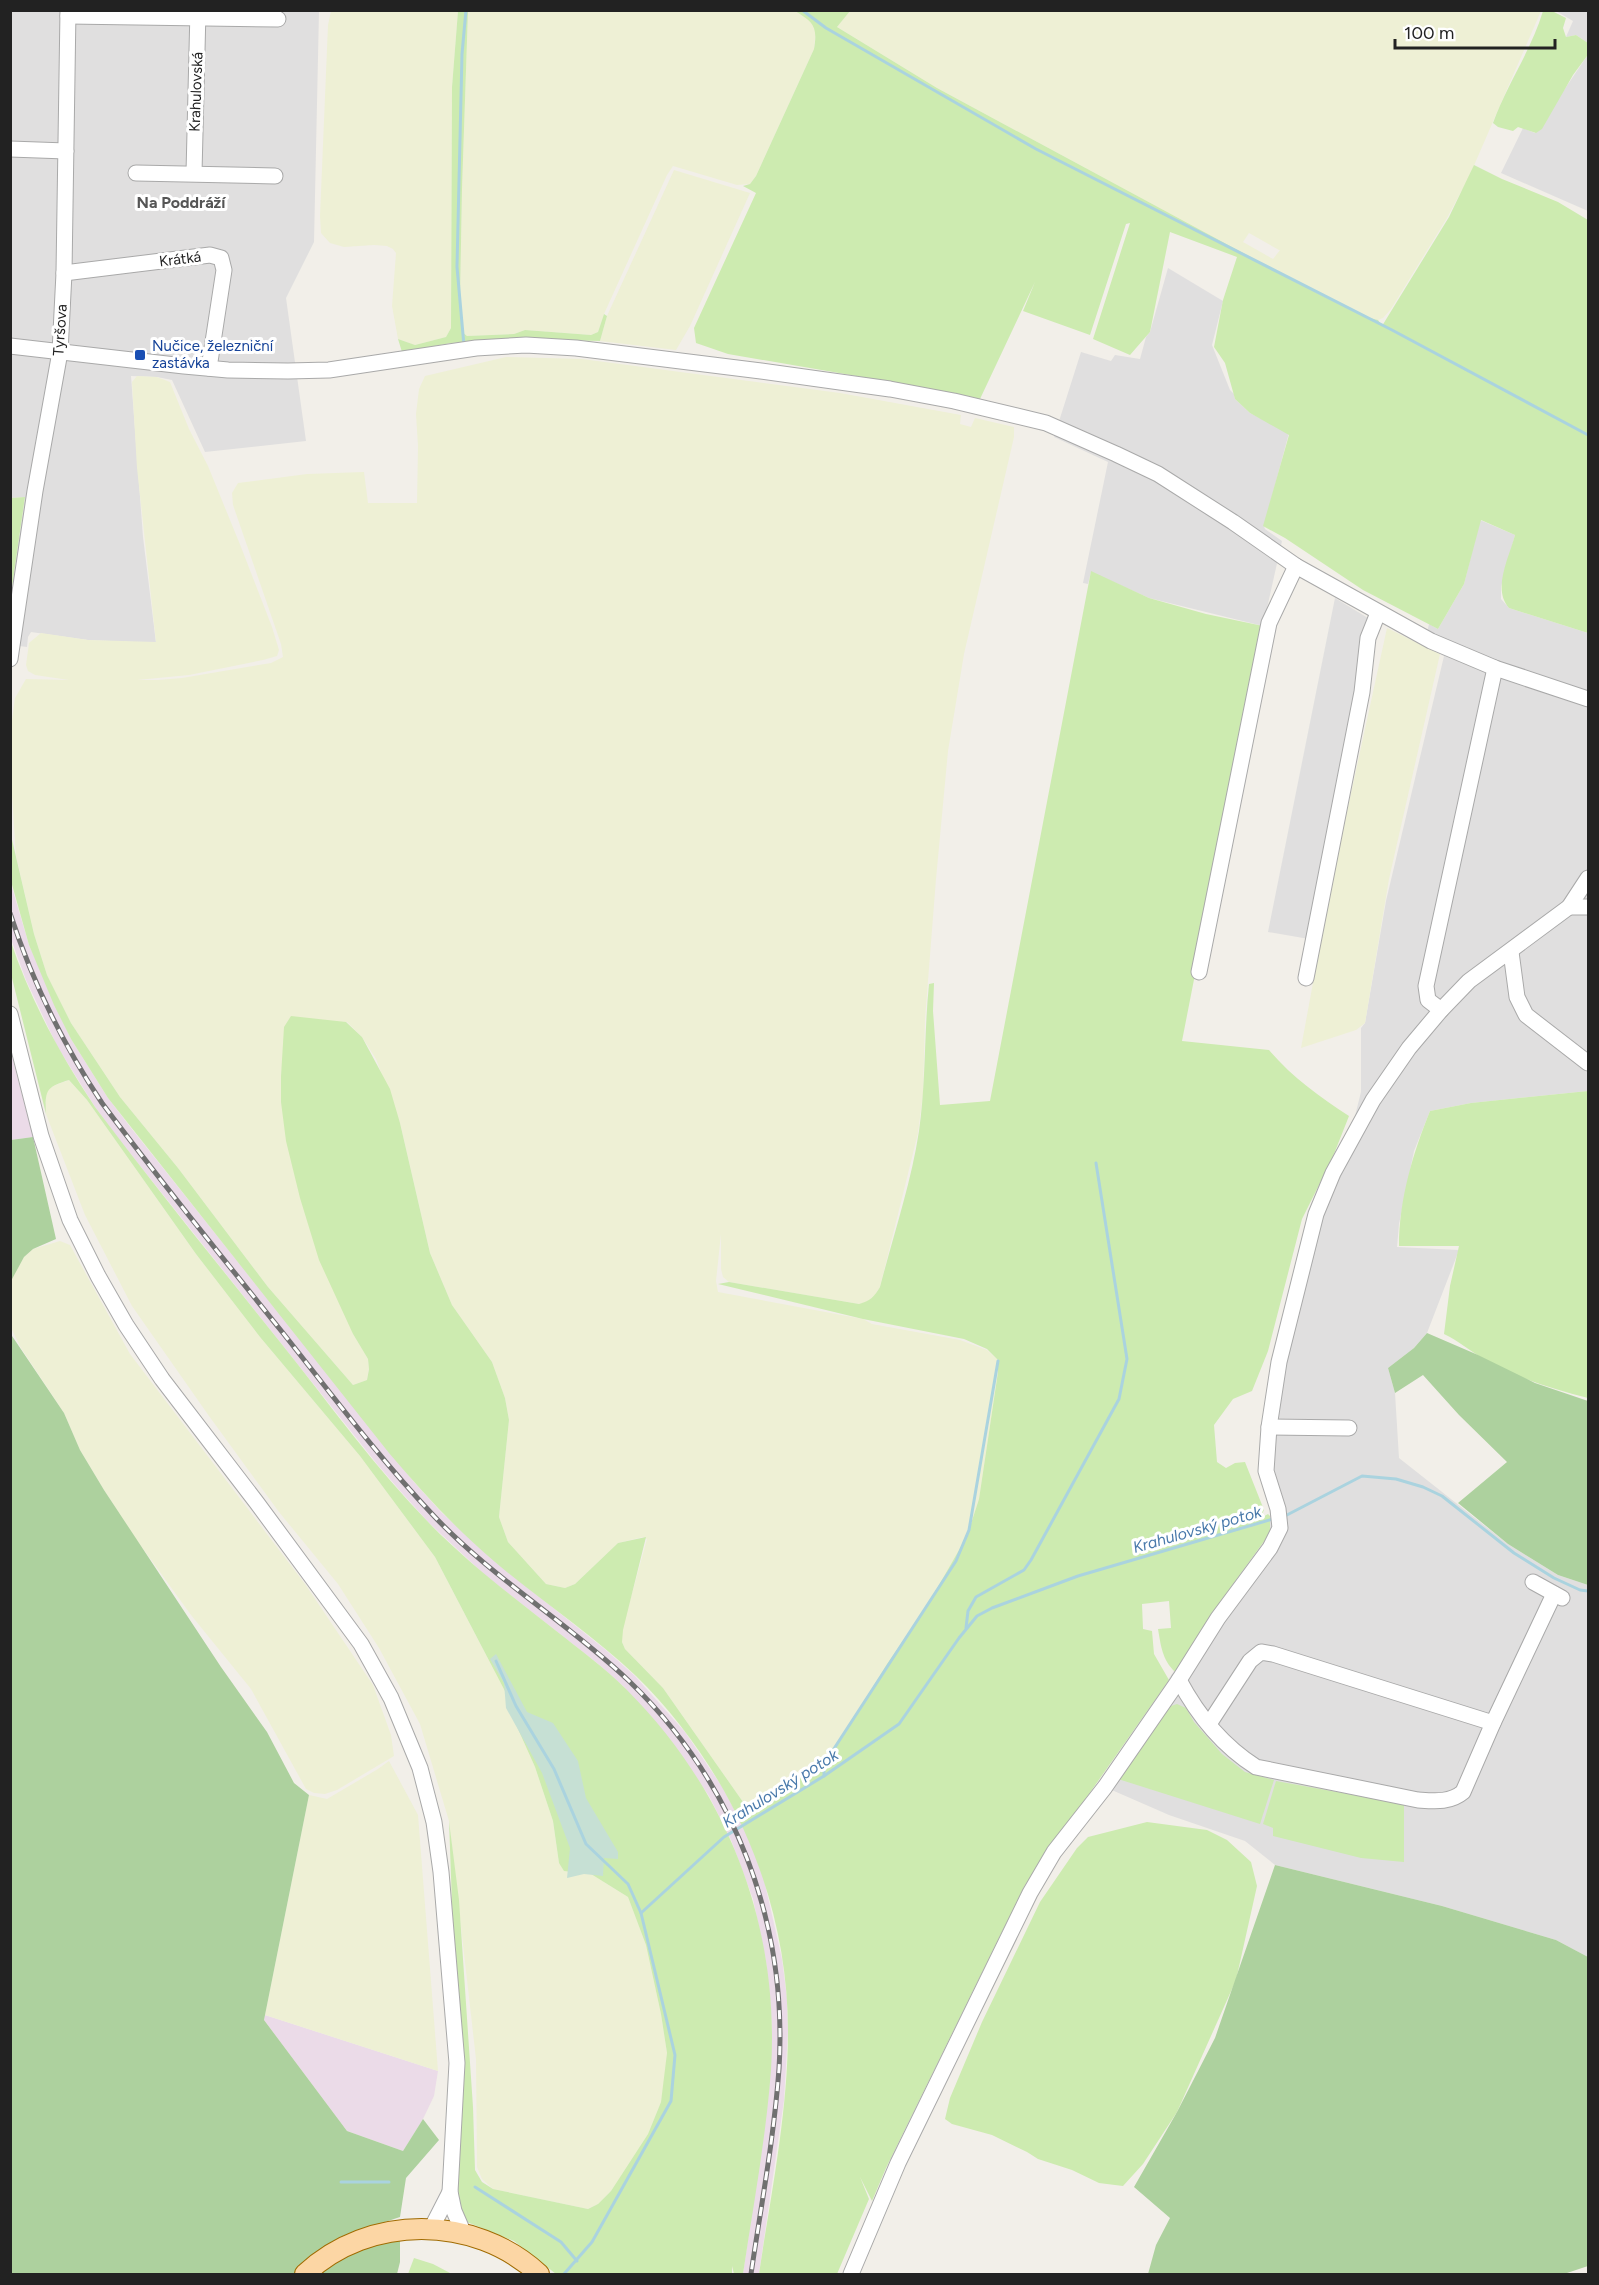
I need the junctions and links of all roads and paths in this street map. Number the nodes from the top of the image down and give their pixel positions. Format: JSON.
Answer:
{"nodes":[{"id":1,"x":68,"y":13,"type":"edge"},
{"id":2,"x":198,"y":14,"type":"edge"},
{"id":3,"x":278,"y":19,"type":"dead end"},
{"id":4,"x":10,"y":149,"type":"edge"},
{"id":5,"x":66,"y":151,"type":"junction"},
{"id":6,"x":136,"y":173,"type":"dead end"},
{"id":7,"x":194,"y":173,"type":"junction"},
{"id":8,"x":275,"y":176,"type":"dead end"},
{"id":9,"x":64,"y":273,"type":"junction"},
{"id":10,"x":10,"y":346,"type":"edge"},
{"id":11,"x":60,"y":352,"type":"junction"},
{"id":12,"x":209,"y":369,"type":"junction"},
{"id":13,"x":1296,"y":566,"type":"junction"},
{"id":14,"x":1378,"y":613,"type":"junction"},
{"id":15,"x":12,"y":652,"type":"edge"},
{"id":16,"x":1495,"y":668,"type":"junction"},
{"id":17,"x":1588,"y":699,"type":"edge"},
{"id":18,"x":1588,"y":878,"type":"edge"},
{"id":19,"x":1569,"y":907,"type":"junction"},
{"id":20,"x":1588,"y":907,"type":"edge"},
{"id":21,"x":1511,"y":952,"type":"junction"},
{"id":22,"x":1199,"y":972,"type":"dead end"},
{"id":23,"x":1306,"y":978,"type":"dead end"},
{"id":24,"x":1441,"y":1010,"type":"junction"},
{"id":25,"x":10,"y":1014,"type":"edge"},
{"id":26,"x":1588,"y":1063,"type":"edge"},
{"id":27,"x":1269,"y":1427,"type":"junction"},
{"id":28,"x":1348,"y":1428,"type":"dead end"},
{"id":29,"x":1533,"y":1581,"type":"dead end"},
{"id":30,"x":1179,"y":1680,"type":"junction"},
{"id":31,"x":1209,"y":1724,"type":"junction"},
{"id":32,"x":1493,"y":1724,"type":"junction"},
{"id":33,"x":450,"y":2192,"type":"junction"},
{"id":34,"x":423,"y":2229,"type":"junction"},
{"id":35,"x":464,"y":2234,"type":"junction"},
{"id":36,"x":305,"y":2274,"type":"edge"},
{"id":37,"x":539,"y":2274,"type":"edge"},
{"id":38,"x":850,"y":2274,"type":"edge"}],
"edges":[{"from":1,"to":2,"type":"street"},
{"from":1,"to":5,"type":"street","name":"Tyršova"},
{"from":2,"to":3,"type":"street"},
{"from":2,"to":7,"type":"street","name":"Krahulovská"},
{"from":4,"to":5,"type":"street"},
{"from":5,"to":9,"type":"street","name":"Tyršova"},
{"from":6,"to":7,"type":"street"},
{"from":7,"to":8,"type":"street"},
{"from":9,"to":11,"type":"street","name":"Tyršova"},
{"from":9,"to":12,"type":"street","name":"Krátká"},
{"from":10,"to":11,"type":"street"},
{"from":11,"to":12,"type":"street"},
{"from":11,"to":15,"type":"street","name":"Tyršova"},
{"from":12,"to":13,"type":"street"},
{"from":13,"to":14,"type":"street"},
{"from":13,"to":22,"type":"street"},
{"from":14,"to":16,"type":"street"},
{"from":14,"to":23,"type":"street"},
{"from":16,"to":17,"type":"street"},
{"from":16,"to":24,"type":"street"},
{"from":18,"to":19,"type":"street"},
{"from":19,"to":20,"type":"street"},
{"from":19,"to":21,"type":"street"},
{"from":21,"to":24,"type":"street"},
{"from":21,"to":26,"type":"street"},
{"from":24,"to":27,"type":"street"},
{"from":25,"to":33,"type":"street"},
{"from":27,"to":28,"type":"street"},
{"from":27,"to":30,"type":"street"},
{"from":29,"to":32,"type":"street"},
{"from":30,"to":31,"type":"street"},
{"from":30,"to":38,"type":"street"},
{"from":31,"to":32,"type":"street"},
{"from":31,"to":32,"type":"street"},
{"from":33,"to":34,"type":"street"},
{"from":33,"to":35,"type":"street"},
{"from":34,"to":35,"type":"main road"},
{"from":34,"to":36,"type":"main road"},
{"from":35,"to":37,"type":"main road"}]}
